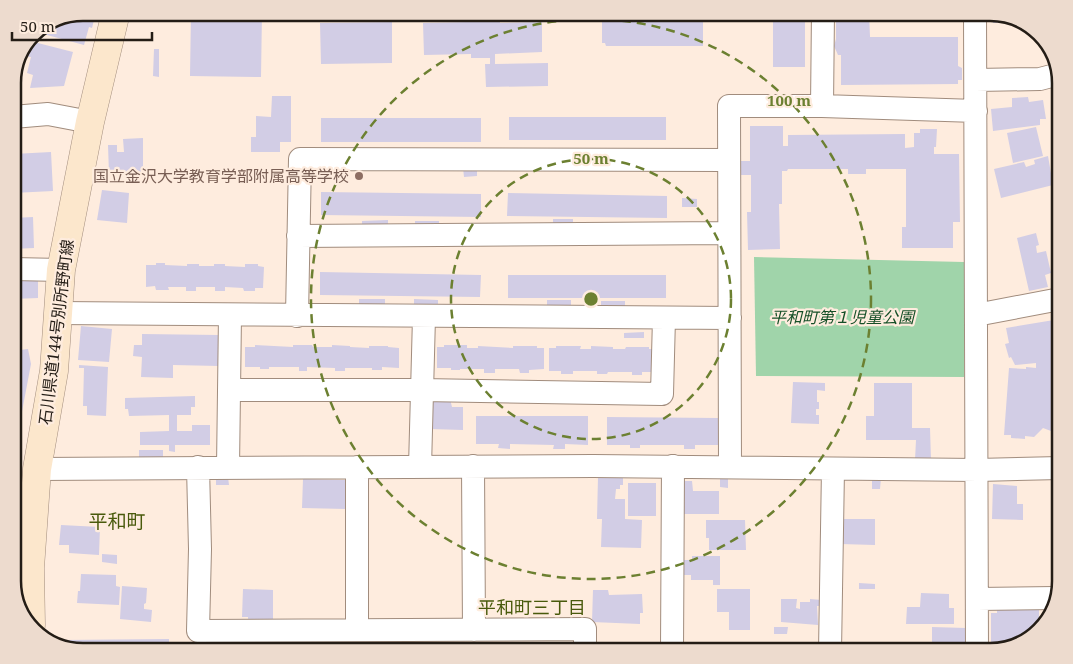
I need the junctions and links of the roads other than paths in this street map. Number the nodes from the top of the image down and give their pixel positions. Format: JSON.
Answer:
{"nodes":[{"id":1,"x":114,"y":21,"type":"edge"},
{"id":2,"x":823,"y":21,"type":"edge"},
{"id":3,"x":975,"y":21,"type":"edge"},
{"id":4,"x":1052,"y":76,"type":"edge"},
{"id":5,"x":976,"y":80,"type":"junction"},
{"id":6,"x":822,"y":106,"type":"junction"},
{"id":7,"x":976,"y":111,"type":"junction"},
{"id":8,"x":21,"y":116,"type":"edge"},
{"id":9,"x":90,"y":122,"type":"junction"},
{"id":10,"x":729,"y":160,"type":"junction"},
{"id":11,"x":729,"y":233,"type":"junction"},
{"id":12,"x":298,"y":236,"type":"junction"},
{"id":13,"x":21,"y":269,"type":"edge"},
{"id":14,"x":61,"y":270,"type":"junction"},
{"id":15,"x":1052,"y":301,"type":"edge"},
{"id":16,"x":57,"y":313,"type":"junction"},
{"id":17,"x":230,"y":315,"type":"junction"},
{"id":18,"x":976,"y":315,"type":"junction"},
{"id":19,"x":297,"y":316,"type":"junction"},
{"id":20,"x":424,"y":317,"type":"junction"},
{"id":21,"x":664,"y":318,"type":"junction"},
{"id":22,"x":730,"y":318,"type":"junction"},
{"id":23,"x":229,"y":390,"type":"junction"},
{"id":24,"x":422,"y":390,"type":"junction"},
{"id":25,"x":420,"y":466,"type":"junction"},
{"id":26,"x":473,"y":466,"type":"junction"},
{"id":27,"x":673,"y":466,"type":"junction"},
{"id":28,"x":198,"y":467,"type":"junction"},
{"id":29,"x":228,"y":467,"type":"junction"},
{"id":30,"x":357,"y":467,"type":"junction"},
{"id":31,"x":730,"y":467,"type":"junction"},
{"id":32,"x":1052,"y":468,"type":"edge"},
{"id":33,"x":37,"y":469,"type":"junction"},
{"id":34,"x":833,"y":469,"type":"junction"},
{"id":35,"x":977,"y":470,"type":"junction"},
{"id":36,"x":21,"y":568,"type":"edge"},
{"id":37,"x":1050,"y":598,"type":"edge"},
{"id":38,"x":976,"y":599,"type":"junction"},
{"id":39,"x":28,"y":607,"type":"edge"},
{"id":40,"x":357,"y":630,"type":"junction"},
{"id":41,"x":474,"y":630,"type":"junction"},
{"id":42,"x":585,"y":643,"type":"edge"},
{"id":43,"x":672,"y":643,"type":"edge"},
{"id":44,"x":830,"y":643,"type":"edge"},
{"id":45,"x":977,"y":643,"type":"edge"}],
"edges":[{"from":1,"to":9,"type":"main road","name":"石川県道144号別所野町線"},
{"from":2,"to":6,"type":"street"},
{"from":3,"to":5,"type":"street"},
{"from":4,"to":5,"type":"street"},
{"from":5,"to":7,"type":"street"},
{"from":6,"to":7,"type":"street"},
{"from":6,"to":10,"type":"street"},
{"from":7,"to":18,"type":"street"},
{"from":8,"to":9,"type":"street"},
{"from":9,"to":14,"type":"main road","name":"石川県道144号別所野町線"},
{"from":10,"to":11,"type":"street"},
{"from":10,"to":12,"type":"street"},
{"from":11,"to":12,"type":"street"},
{"from":11,"to":22,"type":"street"},
{"from":12,"to":19,"type":"street"},
{"from":13,"to":14,"type":"street"},
{"from":14,"to":16,"type":"main road","name":"石川県道144号別所野町線"},
{"from":15,"to":18,"type":"street"},
{"from":16,"to":17,"type":"street"},
{"from":16,"to":33,"type":"main road","name":"石川県道144号別所野町線"},
{"from":17,"to":19,"type":"street"},
{"from":17,"to":23,"type":"street"},
{"from":18,"to":35,"type":"street"},
{"from":19,"to":20,"type":"street"},
{"from":20,"to":21,"type":"street"},
{"from":20,"to":24,"type":"street"},
{"from":21,"to":22,"type":"street"},
{"from":21,"to":24,"type":"street"},
{"from":22,"to":31,"type":"street"},
{"from":23,"to":24,"type":"street"},
{"from":23,"to":29,"type":"street"},
{"from":24,"to":25,"type":"street"},
{"from":25,"to":26,"type":"street"},
{"from":25,"to":30,"type":"street"},
{"from":26,"to":27,"type":"street"},
{"from":26,"to":41,"type":"street"},
{"from":27,"to":31,"type":"street"},
{"from":27,"to":43,"type":"street"},
{"from":28,"to":29,"type":"street"},
{"from":28,"to":33,"type":"street"},
{"from":28,"to":40,"type":"street"},
{"from":29,"to":30,"type":"street"},
{"from":30,"to":40,"type":"street"},
{"from":31,"to":34,"type":"street"},
{"from":32,"to":35,"type":"street"},
{"from":33,"to":36,"type":"main road","name":"石川県道144号別所野町線"},
{"from":34,"to":35,"type":"street"},
{"from":34,"to":44,"type":"street"},
{"from":35,"to":38,"type":"street"},
{"from":36,"to":39,"type":"main road","name":"石川県道144号別所野町線"},
{"from":37,"to":38,"type":"street"},
{"from":38,"to":45,"type":"street"},
{"from":40,"to":41,"type":"street"},
{"from":41,"to":42,"type":"street"}]}
